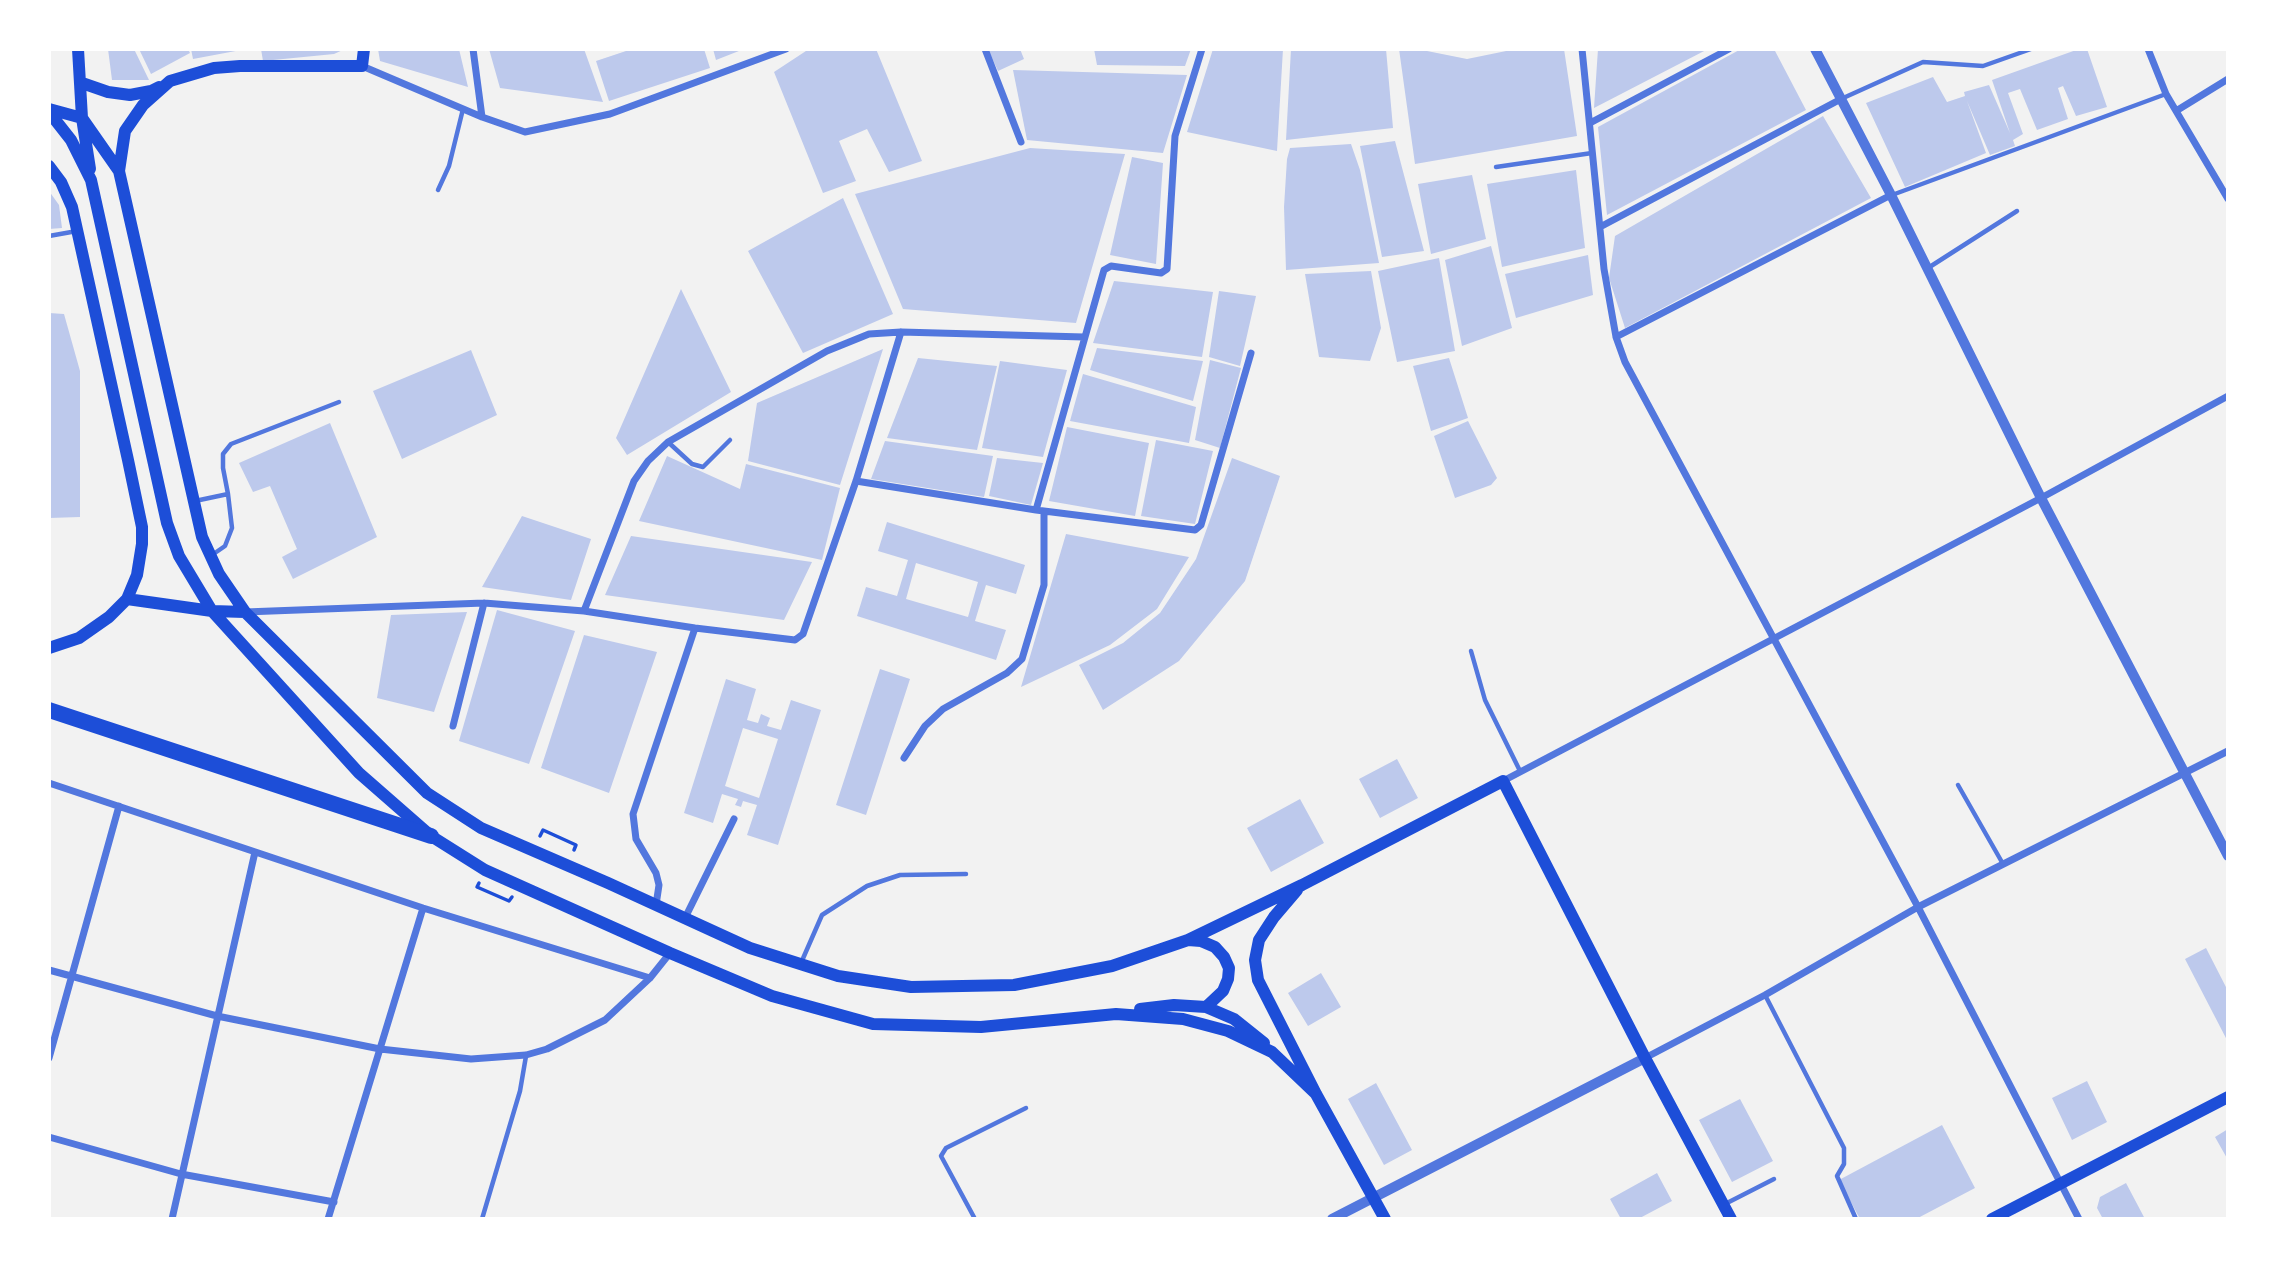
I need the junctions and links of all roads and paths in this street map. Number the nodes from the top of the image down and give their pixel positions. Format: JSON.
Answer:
{"nodes":[{"id":1,"x":78,"y":49,"type":"edge"},
{"id":2,"x":364,"y":49,"type":"edge"},
{"id":3,"x":473,"y":49,"type":"edge"},
{"id":4,"x":786,"y":49,"type":"edge"},
{"id":5,"x":985,"y":49,"type":"edge"},
{"id":6,"x":1202,"y":49,"type":"edge"},
{"id":7,"x":1581,"y":49,"type":"edge"},
{"id":8,"x":1729,"y":49,"type":"edge"},
{"id":9,"x":1815,"y":49,"type":"edge"},
{"id":10,"x":2031,"y":49,"type":"edge"},
{"id":11,"x":2148,"y":49,"type":"edge"},
{"id":12,"x":362,"y":66,"type":"junction"},
{"id":13,"x":2228,"y":79,"type":"edge"},
{"id":14,"x":170,"y":81,"type":"junction"},
{"id":15,"x":82,"y":83,"type":"junction"},
{"id":16,"x":2166,"y":94,"type":"junction"},
{"id":17,"x":1841,"y":99,"type":"junction"},
{"id":18,"x":463,"y":109,"type":"junction"},
{"id":19,"x":49,"y":111,"type":"edge"},
{"id":20,"x":2176,"y":111,"type":"junction"},
{"id":21,"x":482,"y":117,"type":"junction"},
{"id":22,"x":82,"y":118,"type":"junction"},
{"id":23,"x":1590,"y":123,"type":"junction"},
{"id":24,"x":1021,"y":142,"type":"dead end"},
{"id":25,"x":1593,"y":153,"type":"junction"},
{"id":26,"x":49,"y":166,"type":"edge"},
{"id":27,"x":1496,"y":167,"type":"dead end"},
{"id":28,"x":120,"y":171,"type":"junction"},
{"id":29,"x":91,"y":180,"type":"junction"},
{"id":30,"x":438,"y":190,"type":"dead end"},
{"id":31,"x":1891,"y":195,"type":"junction"},
{"id":32,"x":2228,"y":199,"type":"edge"},
{"id":33,"x":2017,"y":211,"type":"dead end"},
{"id":34,"x":1600,"y":227,"type":"junction"},
{"id":35,"x":78,"y":231,"type":"junction"},
{"id":36,"x":49,"y":236,"type":"edge"},
{"id":37,"x":1928,"y":269,"type":"junction"},
{"id":38,"x":901,"y":332,"type":"junction"},
{"id":39,"x":1084,"y":337,"type":"junction"},
{"id":40,"x":1616,"y":337,"type":"junction"},
{"id":41,"x":1251,"y":353,"type":"dead end"},
{"id":42,"x":2228,"y":396,"type":"edge"},
{"id":43,"x":340,"y":402,"type":"dead end"},
{"id":44,"x":730,"y":440,"type":"dead end"},
{"id":45,"x":668,"y":442,"type":"junction"},
{"id":46,"x":856,"y":481,"type":"junction"},
{"id":47,"x":228,"y":494,"type":"junction"},
{"id":48,"x":2041,"y":498,"type":"junction"},
{"id":49,"x":194,"y":501,"type":"junction"},
{"id":50,"x":1040,"y":511,"type":"junction"},
{"id":51,"x":209,"y":556,"type":"junction"},
{"id":52,"x":127,"y":599,"type":"junction"},
{"id":53,"x":484,"y":603,"type":"junction"},
{"id":54,"x":212,"y":611,"type":"junction"},
{"id":55,"x":584,"y":611,"type":"junction"},
{"id":56,"x":245,"y":612,"type":"junction"},
{"id":57,"x":695,"y":628,"type":"junction"},
{"id":58,"x":1773,"y":638,"type":"junction"},
{"id":59,"x":49,"y":648,"type":"edge"},
{"id":60,"x":1471,"y":651,"type":"dead end"},
{"id":61,"x":49,"y":710,"type":"edge"},
{"id":62,"x":453,"y":726,"type":"dead end"},
{"id":63,"x":2228,"y":751,"type":"edge"},
{"id":64,"x":904,"y":758,"type":"dead end"},
{"id":65,"x":1520,"y":772,"type":"junction"},
{"id":66,"x":2185,"y":773,"type":"junction"},
{"id":67,"x":1503,"y":781,"type":"junction"},
{"id":68,"x":49,"y":783,"type":"edge"},
{"id":69,"x":1958,"y":785,"type":"dead end"},
{"id":70,"x":119,"y":806,"type":"junction"},
{"id":71,"x":734,"y":819,"type":"dead end"},
{"id":72,"x":542,"y":830,"type":"dead end"},
{"id":73,"x":431,"y":836,"type":"junction"},
{"id":74,"x":576,"y":845,"type":"dead end"},
{"id":75,"x":255,"y":852,"type":"junction"},
{"id":76,"x":2228,"y":856,"type":"edge"},
{"id":77,"x":2004,"y":865,"type":"junction"},
{"id":78,"x":966,"y":874,"type":"dead end"},
{"id":79,"x":1302,"y":885,"type":"junction"},
{"id":80,"x":477,"y":887,"type":"dead end"},
{"id":81,"x":509,"y":901,"type":"dead end"},
{"id":82,"x":656,"y":905,"type":"junction"},
{"id":83,"x":1918,"y":907,"type":"junction"},
{"id":84,"x":423,"y":908,"type":"junction"},
{"id":85,"x":685,"y":918,"type":"junction"},
{"id":86,"x":1188,"y":940,"type":"junction"},
{"id":87,"x":670,"y":953,"type":"junction"},
{"id":88,"x":800,"y":964,"type":"junction"},
{"id":89,"x":49,"y":970,"type":"edge"},
{"id":90,"x":72,"y":976,"type":"junction"},
{"id":91,"x":650,"y":978,"type":"junction"},
{"id":92,"x":1765,"y":995,"type":"junction"},
{"id":93,"x":1206,"y":1007,"type":"junction"},
{"id":94,"x":1116,"y":1014,"type":"junction"},
{"id":95,"x":217,"y":1016,"type":"junction"},
{"id":96,"x":380,"y":1049,"type":"junction"},
{"id":97,"x":1272,"y":1052,"type":"junction"},
{"id":98,"x":526,"y":1055,"type":"junction"},
{"id":99,"x":49,"y":1058,"type":"edge"},
{"id":100,"x":1645,"y":1058,"type":"junction"},
{"id":101,"x":1316,"y":1094,"type":"junction"},
{"id":102,"x":2228,"y":1097,"type":"edge"},
{"id":103,"x":1026,"y":1108,"type":"dead end"},
{"id":104,"x":49,"y":1137,"type":"edge"},
{"id":105,"x":181,"y":1174,"type":"junction"},
{"id":106,"x":1774,"y":1179,"type":"dead end"},
{"id":107,"x":2061,"y":1182,"type":"junction"},
{"id":108,"x":1374,"y":1197,"type":"junction"},
{"id":109,"x":334,"y":1202,"type":"junction"},
{"id":110,"x":1724,"y":1205,"type":"junction"},
{"id":111,"x":172,"y":1219,"type":"edge"},
{"id":112,"x":328,"y":1219,"type":"edge"},
{"id":113,"x":482,"y":1219,"type":"edge"},
{"id":114,"x":975,"y":1219,"type":"edge"},
{"id":115,"x":1332,"y":1219,"type":"edge"},
{"id":116,"x":1385,"y":1219,"type":"edge"},
{"id":117,"x":1731,"y":1219,"type":"edge"},
{"id":118,"x":1856,"y":1219,"type":"edge"},
{"id":119,"x":1992,"y":1219,"type":"edge"},
{"id":120,"x":2079,"y":1219,"type":"edge"}],
"edges":[{"from":1,"to":15,"type":"main road"},
{"from":2,"to":12,"type":"main road"},
{"from":3,"to":21,"type":"street"},
{"from":4,"to":21,"type":"street"},
{"from":5,"to":24,"type":"street"},
{"from":6,"to":39,"type":"street"},
{"from":7,"to":23,"type":"street"},
{"from":8,"to":23,"type":"street"},
{"from":9,"to":17,"type":"street"},
{"from":10,"to":17,"type":"lane"},
{"from":11,"to":16,"type":"street"},
{"from":12,"to":14,"type":"main road"},
{"from":12,"to":18,"type":"street"},
{"from":13,"to":20,"type":"street"},
{"from":14,"to":15,"type":"main road"},
{"from":14,"to":28,"type":"main road"},
{"from":15,"to":22,"type":"main road"},
{"from":16,"to":20,"type":"street"},
{"from":16,"to":31,"type":"lane"},
{"from":17,"to":31,"type":"street"},
{"from":17,"to":34,"type":"street"},
{"from":18,"to":21,"type":"street"},
{"from":18,"to":30,"type":"lane"},
{"from":19,"to":22,"type":"main road"},
{"from":19,"to":29,"type":"main road"},
{"from":20,"to":32,"type":"street"},
{"from":22,"to":28,"type":"main road"},
{"from":22,"to":29,"type":"main road"},
{"from":23,"to":25,"type":"street"},
{"from":25,"to":27,"type":"lane"},
{"from":25,"to":34,"type":"street"},
{"from":26,"to":35,"type":"main road"},
{"from":28,"to":49,"type":"main road"},
{"from":29,"to":54,"type":"main road"},
{"from":31,"to":37,"type":"street"},
{"from":31,"to":40,"type":"street"},
{"from":33,"to":37,"type":"lane"},
{"from":34,"to":40,"type":"street"},
{"from":35,"to":36,"type":"lane"},
{"from":35,"to":52,"type":"main road"},
{"from":37,"to":48,"type":"street"},
{"from":38,"to":39,"type":"street"},
{"from":38,"to":45,"type":"street"},
{"from":38,"to":46,"type":"street"},
{"from":39,"to":50,"type":"street"},
{"from":40,"to":58,"type":"street"},
{"from":41,"to":50,"type":"street"},
{"from":42,"to":48,"type":"street"},
{"from":43,"to":47,"type":"lane"},
{"from":44,"to":45,"type":"lane"},
{"from":45,"to":55,"type":"street"},
{"from":46,"to":50,"type":"street"},
{"from":46,"to":57,"type":"street"},
{"from":47,"to":49,"type":"lane"},
{"from":47,"to":51,"type":"lane"},
{"from":48,"to":58,"type":"street"},
{"from":48,"to":66,"type":"street"},
{"from":49,"to":51,"type":"main road"},
{"from":50,"to":64,"type":"street"},
{"from":51,"to":56,"type":"main road"},
{"from":52,"to":54,"type":"main road"},
{"from":52,"to":59,"type":"main road"},
{"from":53,"to":55,"type":"street"},
{"from":53,"to":56,"type":"street"},
{"from":53,"to":62,"type":"street"},
{"from":54,"to":56,"type":"main road"},
{"from":54,"to":73,"type":"main road"},
{"from":55,"to":57,"type":"street"},
{"from":56,"to":82,"type":"main road"},
{"from":57,"to":82,"type":"street"},
{"from":58,"to":65,"type":"street"},
{"from":58,"to":83,"type":"street"},
{"from":60,"to":65,"type":"lane"},
{"from":61,"to":73,"type":"highway"},
{"from":63,"to":66,"type":"street"},
{"from":65,"to":67,"type":"street"},
{"from":66,"to":76,"type":"street"},
{"from":66,"to":77,"type":"street"},
{"from":67,"to":79,"type":"main road"},
{"from":67,"to":100,"type":"main road"},
{"from":68,"to":70,"type":"street"},
{"from":69,"to":77,"type":"lane"},
{"from":70,"to":75,"type":"street"},
{"from":70,"to":90,"type":"street"},
{"from":71,"to":85,"type":"street"},
{"from":72,"to":74,"type":"path"},
{"from":73,"to":87,"type":"main road"},
{"from":75,"to":84,"type":"street"},
{"from":75,"to":95,"type":"street"},
{"from":77,"to":83,"type":"street"},
{"from":78,"to":88,"type":"lane"},
{"from":79,"to":86,"type":"main road"},
{"from":79,"to":101,"type":"main road"},
{"from":80,"to":81,"type":"path"},
{"from":82,"to":85,"type":"main road"},
{"from":83,"to":92,"type":"street"},
{"from":83,"to":107,"type":"street"},
{"from":84,"to":91,"type":"street"},
{"from":84,"to":96,"type":"street"},
{"from":85,"to":88,"type":"main road"},
{"from":86,"to":88,"type":"main road"},
{"from":86,"to":93,"type":"main road"},
{"from":87,"to":91,"type":"street"},
{"from":87,"to":94,"type":"main road"},
{"from":89,"to":90,"type":"street"},
{"from":90,"to":95,"type":"street"},
{"from":90,"to":99,"type":"street"},
{"from":91,"to":98,"type":"street"},
{"from":92,"to":100,"type":"street"},
{"from":92,"to":118,"type":"lane"},
{"from":93,"to":94,"type":"main road"},
{"from":93,"to":97,"type":"main road"},
{"from":94,"to":97,"type":"main road"},
{"from":95,"to":96,"type":"street"},
{"from":95,"to":105,"type":"street"},
{"from":96,"to":98,"type":"street"},
{"from":96,"to":109,"type":"street"},
{"from":97,"to":101,"type":"main road"},
{"from":98,"to":113,"type":"lane"},
{"from":100,"to":108,"type":"street"},
{"from":100,"to":110,"type":"main road"},
{"from":101,"to":108,"type":"main road"},
{"from":102,"to":107,"type":"main road"},
{"from":103,"to":114,"type":"lane"},
{"from":104,"to":105,"type":"street"},
{"from":105,"to":109,"type":"street"},
{"from":105,"to":111,"type":"street"},
{"from":106,"to":110,"type":"lane"},
{"from":107,"to":119,"type":"main road"},
{"from":107,"to":120,"type":"street"},
{"from":108,"to":115,"type":"street"},
{"from":108,"to":116,"type":"main road"},
{"from":109,"to":112,"type":"street"},
{"from":110,"to":117,"type":"main road"}]}
